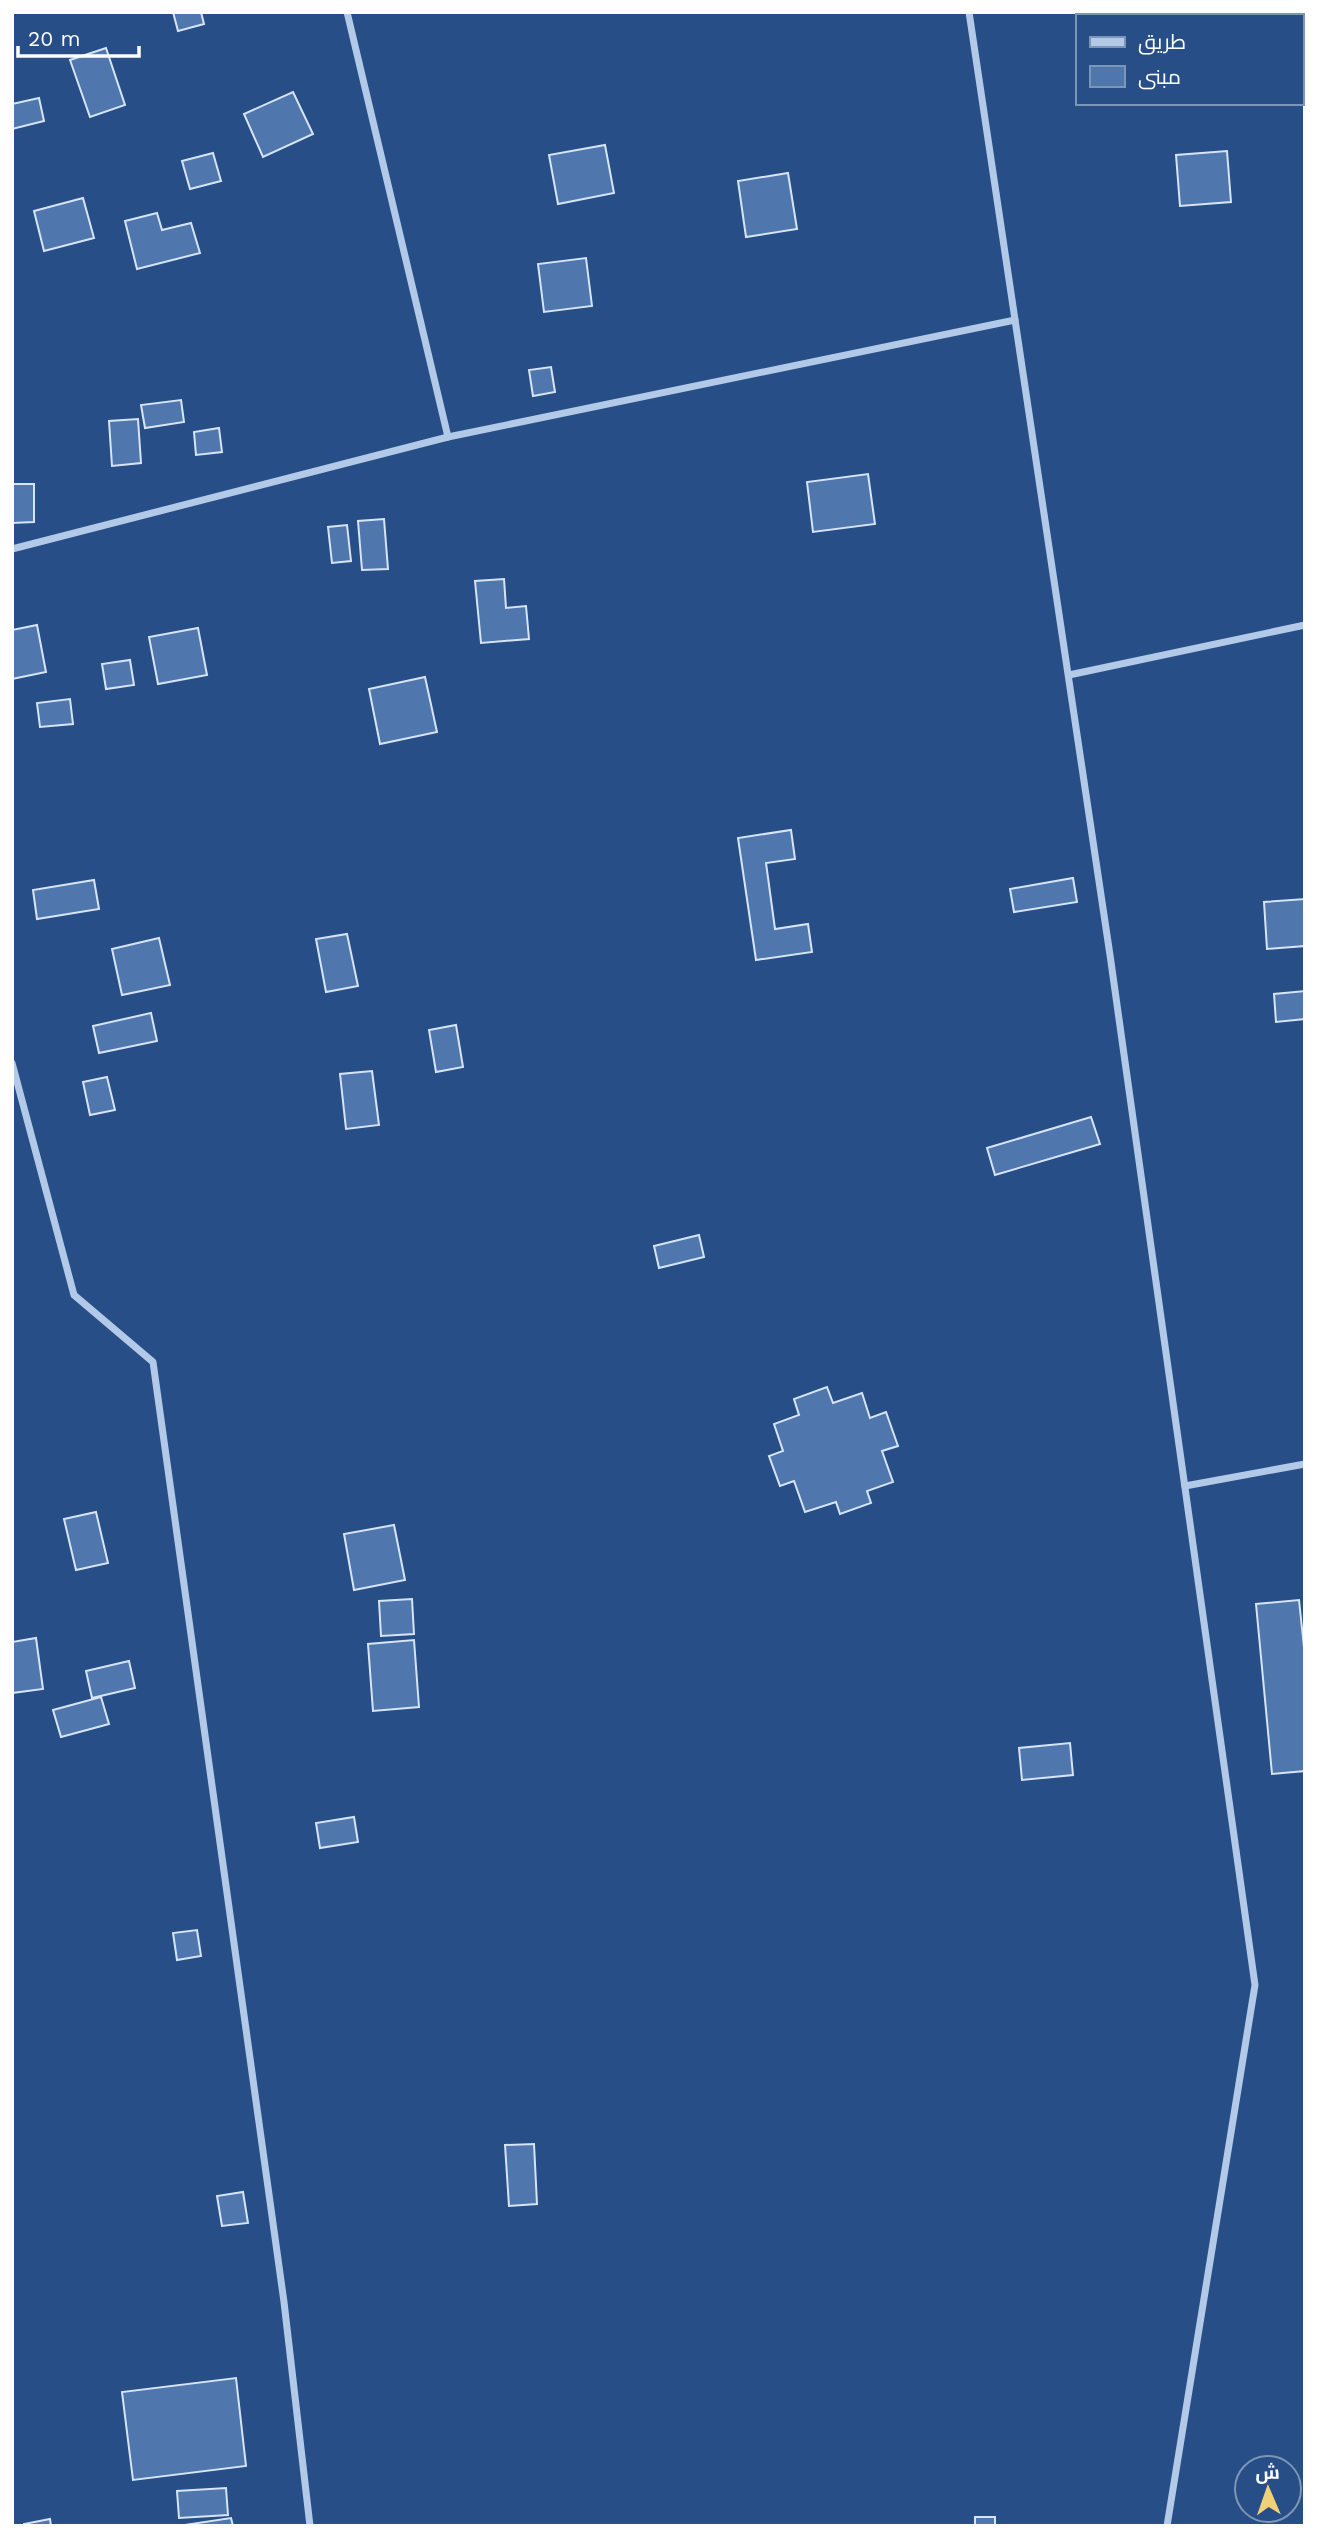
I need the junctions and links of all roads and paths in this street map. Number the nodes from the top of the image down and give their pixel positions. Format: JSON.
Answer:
{"nodes":[{"id":1,"x":347,"y":12,"type":"edge"},
{"id":2,"x":969,"y":12,"type":"edge"},
{"id":3,"x":1015,"y":320,"type":"junction"},
{"id":4,"x":448,"y":437,"type":"junction"},
{"id":5,"x":12,"y":549,"type":"edge"},
{"id":6,"x":1305,"y":625,"type":"edge"},
{"id":7,"x":1069,"y":676,"type":"junction"},
{"id":8,"x":12,"y":1063,"type":"edge"},
{"id":9,"x":1305,"y":1464,"type":"edge"},
{"id":10,"x":1185,"y":1486,"type":"junction"},
{"id":11,"x":310,"y":2526,"type":"edge"},
{"id":12,"x":1167,"y":2526,"type":"edge"}],
"edges":[{"from":1,"to":4,"type":"street"},
{"from":2,"to":3,"type":"street"},
{"from":3,"to":4,"type":"street"},
{"from":3,"to":7,"type":"street"},
{"from":4,"to":5,"type":"street"},
{"from":6,"to":7,"type":"street"},
{"from":7,"to":10,"type":"street"},
{"from":8,"to":11,"type":"street"},
{"from":9,"to":10,"type":"street"},
{"from":10,"to":12,"type":"street"}]}
